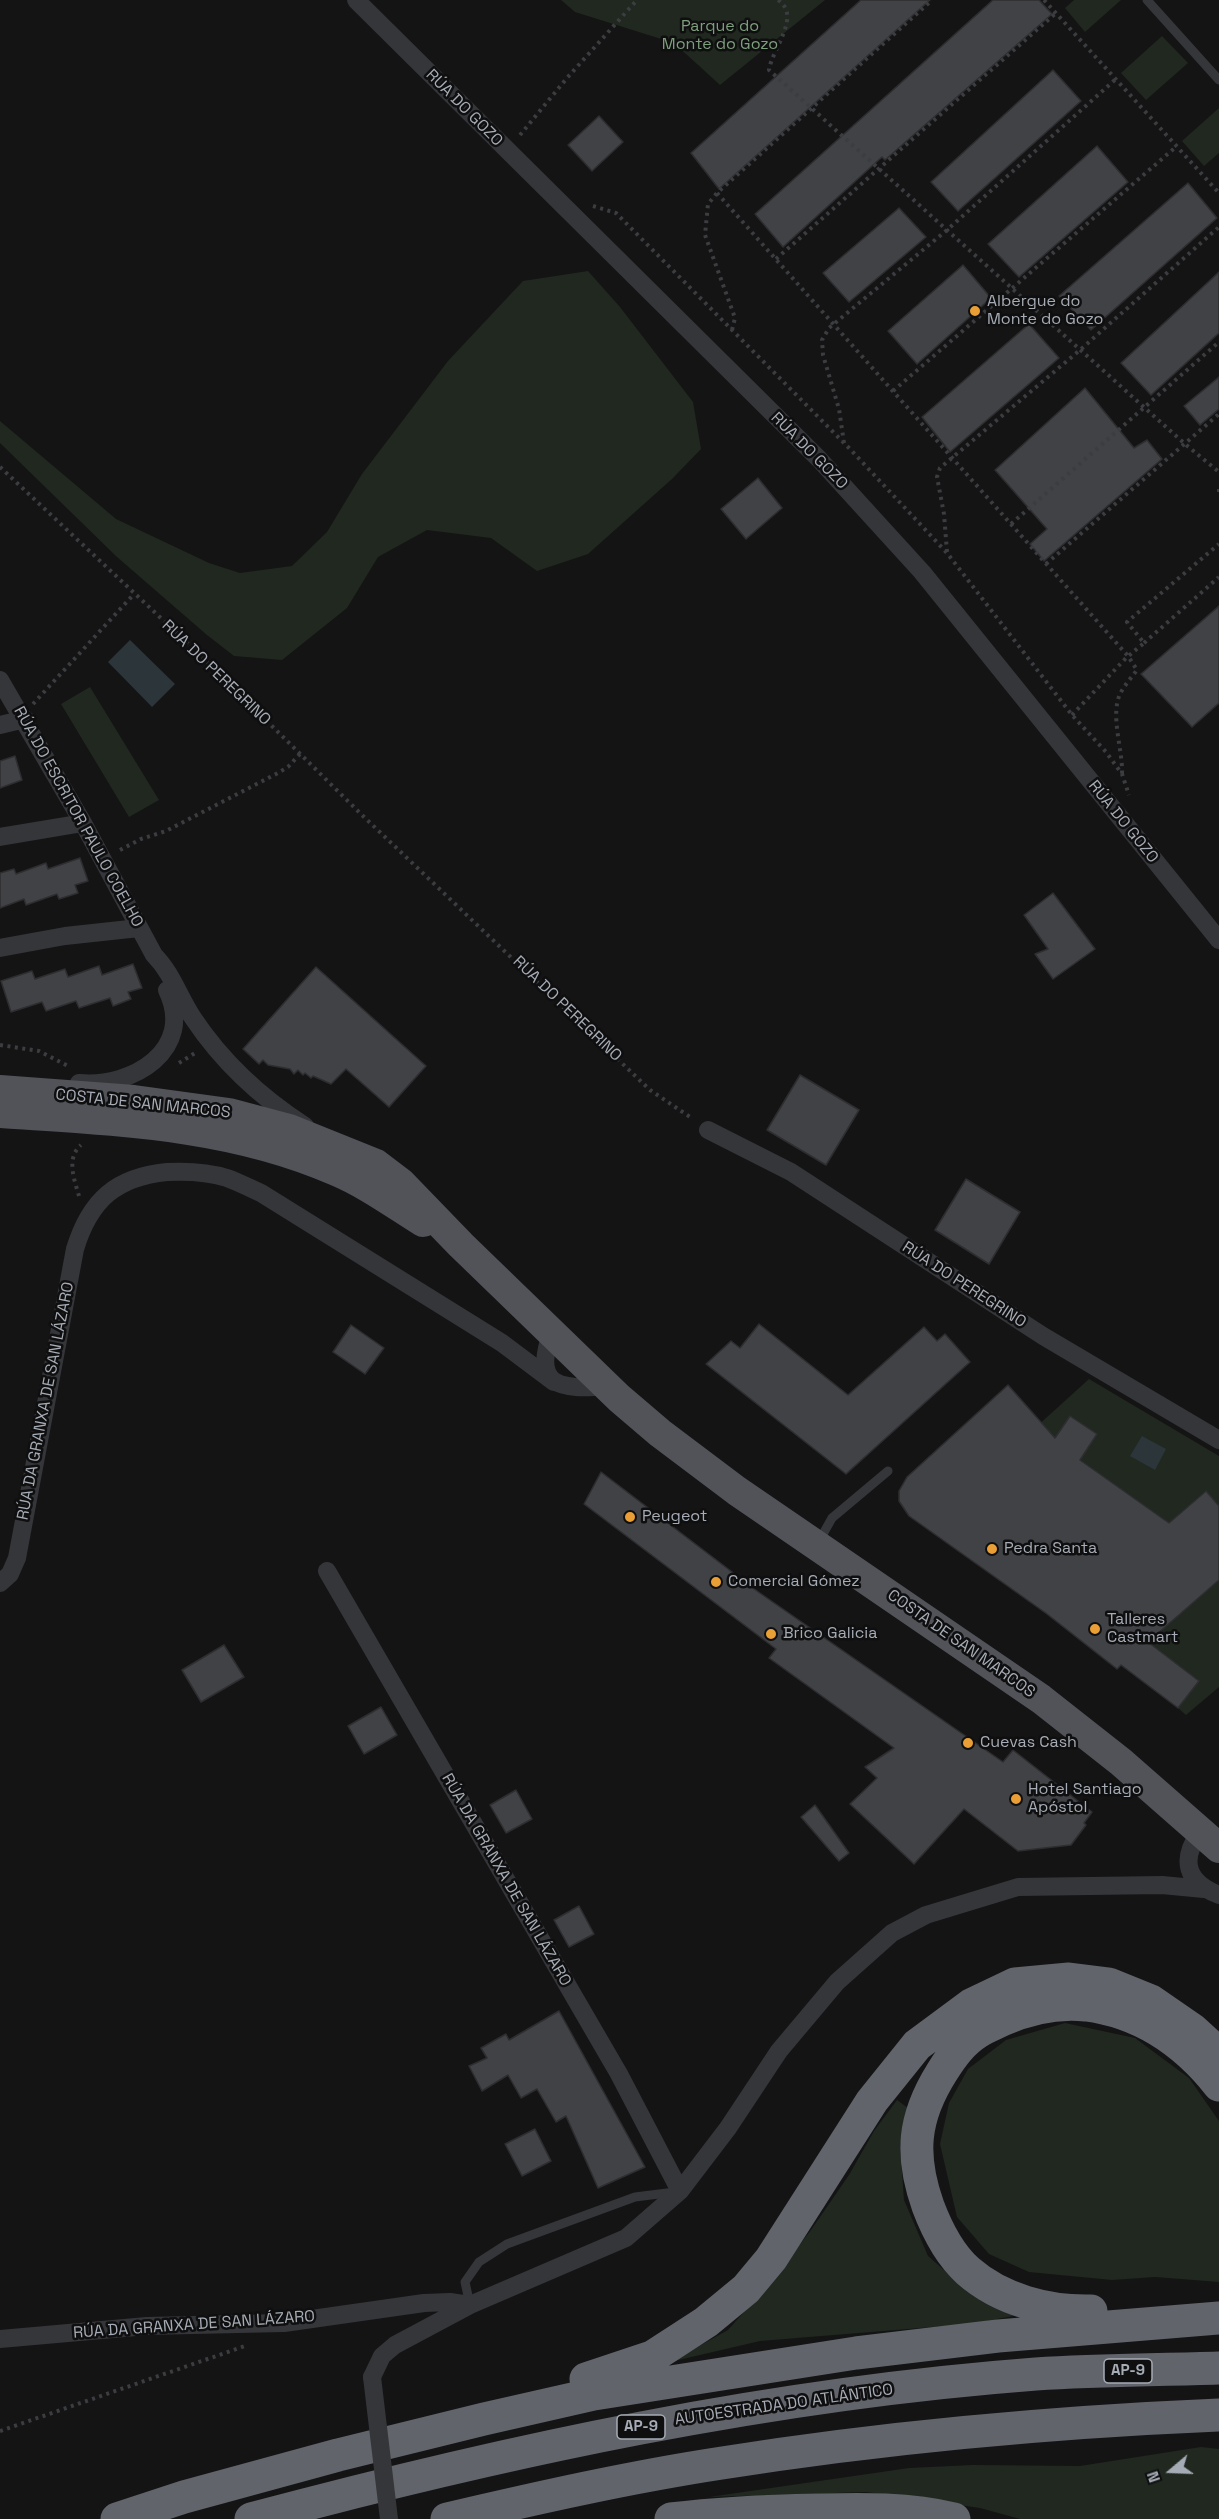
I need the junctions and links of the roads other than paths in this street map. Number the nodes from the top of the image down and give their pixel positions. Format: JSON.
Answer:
{"nodes":[{"id":1,"x":356,"y":0,"type":"edge"},
{"id":2,"x":1147,"y":0,"type":"edge"},
{"id":3,"x":1219,"y":80,"type":"edge"},
{"id":4,"x":0,"y":680,"type":"edge"},
{"id":5,"x":25,"y":719,"type":"junction"},
{"id":6,"x":0,"y":725,"type":"edge"},
{"id":7,"x":83,"y":823,"type":"junction"},
{"id":8,"x":0,"y":837,"type":"edge"},
{"id":9,"x":139,"y":928,"type":"junction"},
{"id":10,"x":1219,"y":940,"type":"edge"},
{"id":11,"x":0,"y":948,"type":"edge"},
{"id":12,"x":154,"y":956,"type":"junction"},
{"id":13,"x":0,"y":1084,"type":"edge"},
{"id":14,"x":0,"y":1090,"type":"edge"},
{"id":15,"x":0,"y":1113,"type":"edge"},
{"id":16,"x":708,"y":1130,"type":"road end"},
{"id":17,"x":333,"y":1145,"type":"junction"},
{"id":18,"x":461,"y":1245,"type":"junction"},
{"id":19,"x":548,"y":1341,"type":"junction"},
{"id":20,"x":502,"y":1343,"type":"junction"},
{"id":21,"x":554,"y":1382,"type":"junction"},
{"id":22,"x":607,"y":1386,"type":"junction"},
{"id":23,"x":1219,"y":1440,"type":"edge"},
{"id":24,"x":888,"y":1471,"type":"dead end"},
{"id":25,"x":817,"y":1545,"type":"junction"},
{"id":26,"x":327,"y":1571,"type":"dead end"},
{"id":27,"x":0,"y":1583,"type":"edge"},
{"id":28,"x":1210,"y":1840,"type":"edge"},
{"id":29,"x":1187,"y":1863,"type":"junction"},
{"id":30,"x":1162,"y":1885,"type":"junction"},
{"id":31,"x":1212,"y":1892,"type":"edge"},
{"id":32,"x":1219,"y":2054,"type":"edge"},
{"id":33,"x":1219,"y":2085,"type":"edge"},
{"id":34,"x":680,"y":2191,"type":"junction"},
{"id":35,"x":470,"y":2306,"type":"junction"},
{"id":36,"x":1210,"y":2318,"type":"edge"},
{"id":37,"x":0,"y":2339,"type":"edge"},
{"id":38,"x":1219,"y":2368,"type":"edge"},
{"id":39,"x":1219,"y":2415,"type":"edge"},
{"id":40,"x":338,"y":2455,"type":"junction"},
{"id":41,"x":117,"y":2519,"type":"edge"},
{"id":42,"x":251,"y":2519,"type":"edge"},
{"id":43,"x":389,"y":2519,"type":"edge"},
{"id":44,"x":447,"y":2519,"type":"edge"},
{"id":45,"x":671,"y":2519,"type":"edge"},
{"id":46,"x":954,"y":2519,"type":"edge"}],
"edges":[{"from":1,"to":10,"type":"street","name":"RÚA DO GOZO"},
{"from":2,"to":3,"type":"lane"},
{"from":4,"to":5,"type":"street","name":"RÚA DO ESCRITOR PAULO COELHO"},
{"from":5,"to":6,"type":"street"},
{"from":5,"to":7,"type":"street","name":"RÚA DO ESCRITOR PAULO COELHO"},
{"from":7,"to":8,"type":"street"},
{"from":7,"to":9,"type":"street","name":"RÚA DO ESCRITOR PAULO COELHO"},
{"from":9,"to":11,"type":"street"},
{"from":9,"to":12,"type":"street","name":"RÚA DO ESCRITOR PAULO COELHO"},
{"from":12,"to":13,"type":"street","name":"RÚA DO ESCRITOR PAULO COELHO"},
{"from":12,"to":17,"type":"street","name":"RÚA DO ESCRITOR PAULO COELHO"},
{"from":14,"to":17,"type":"main road","name":"COSTA DE SAN MARCOS"},
{"from":15,"to":18,"type":"main road","name":"COSTA DE SAN MARCOS"},
{"from":16,"to":23,"type":"street","name":"RÚA DO PEREGRINO"},
{"from":17,"to":18,"type":"main road","name":"COSTA DE SAN MARCOS"},
{"from":18,"to":19,"type":"main road","name":"COSTA DE SAN MARCOS"},
{"from":19,"to":20,"type":"street"},
{"from":19,"to":21,"type":"street","name":"COSTA DE SAN MARCOS"},
{"from":19,"to":22,"type":"main road","name":"COSTA DE SAN MARCOS"},
{"from":20,"to":21,"type":"street"},
{"from":20,"to":27,"type":"street","name":"RÚA DA GRANXA DE SAN LÁZARO"},
{"from":21,"to":22,"type":"street"},
{"from":22,"to":25,"type":"main road","name":"COSTA DE SAN MARCOS"},
{"from":24,"to":25,"type":"lane"},
{"from":25,"to":28,"type":"main road","name":"COSTA DE SAN MARCOS"},
{"from":26,"to":34,"type":"street","name":"RÚA DA GRANXA DE SAN LÁZARO"},
{"from":28,"to":29,"type":"street"},
{"from":29,"to":30,"type":"street"},
{"from":29,"to":31,"type":"street"},
{"from":30,"to":31,"type":"street"},
{"from":30,"to":34,"type":"street"},
{"from":32,"to":40,"type":"highway"},
{"from":33,"to":36,"type":"highway"},
{"from":34,"to":35,"type":"street"},
{"from":34,"to":35,"type":"lane"},
{"from":35,"to":37,"type":"street","name":"RÚA DA GRANXA DE SAN LÁZARO"},
{"from":35,"to":43,"type":"street","bridge":true},
{"from":36,"to":40,"type":"highway"},
{"from":38,"to":42,"type":"highway","name":"AUTOESTRADA DO ATLÁNTICO","number":"AP-9"},
{"from":39,"to":44,"type":"highway"},
{"from":40,"to":41,"type":"highway"},
{"from":45,"to":46,"type":"highway"}]}
